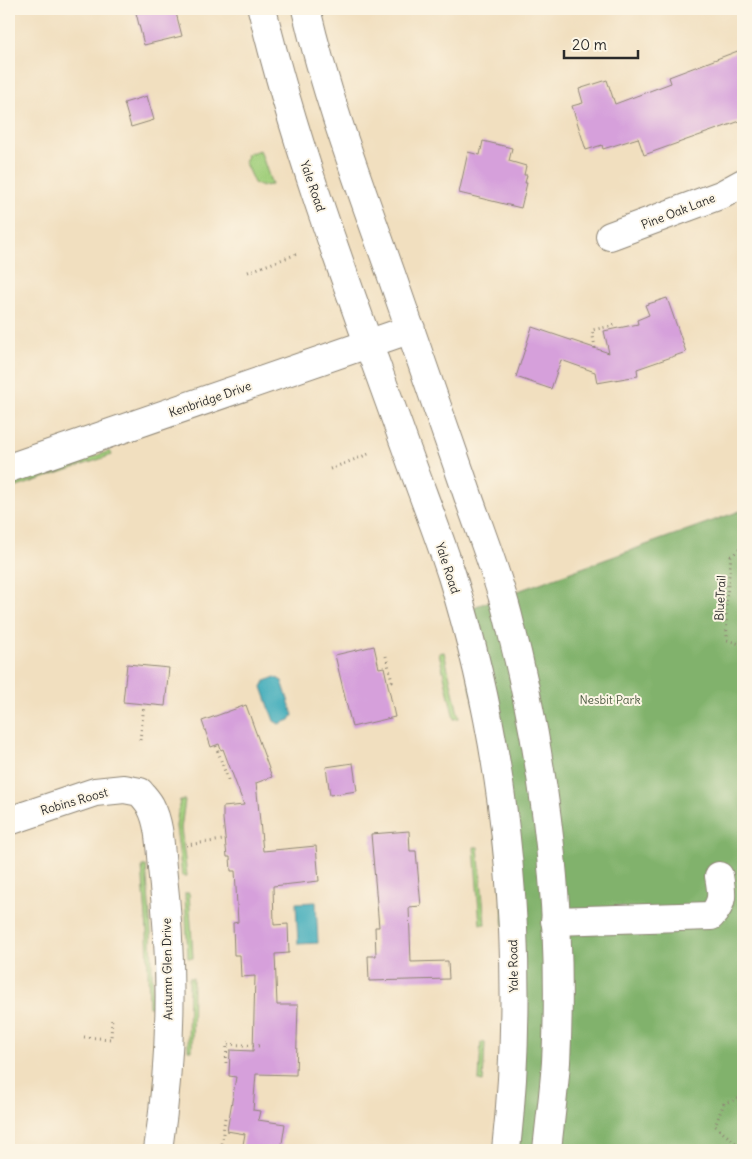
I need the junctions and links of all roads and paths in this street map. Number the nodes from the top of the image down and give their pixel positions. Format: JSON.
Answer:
{"nodes":[{"id":1,"x":262,"y":9,"type":"edge"},
{"id":2,"x":306,"y":9,"type":"edge"},
{"id":3,"x":743,"y":183,"type":"edge"},
{"id":4,"x":610,"y":236,"type":"dead end"},
{"id":5,"x":297,"y":254,"type":"dead end"},
{"id":6,"x":248,"y":272,"type":"dead end"},
{"id":7,"x":616,"y":325,"type":"dead end"},
{"id":8,"x":411,"y":329,"type":"junction"},
{"id":9,"x":369,"y":344,"type":"junction"},
{"id":10,"x":595,"y":348,"type":"dead end"},
{"id":11,"x":372,"y":453,"type":"dead end"},
{"id":12,"x":9,"y":468,"type":"edge"},
{"id":13,"x":330,"y":469,"type":"dead end"},
{"id":14,"x":743,"y":546,"type":"edge"},
{"id":15,"x":743,"y":645,"type":"edge"},
{"id":16,"x":386,"y":656,"type":"dead end"},
{"id":17,"x":388,"y":682,"type":"dead end"},
{"id":18,"x":144,"y":706,"type":"dead end"},
{"id":19,"x":140,"y":740,"type":"dead end"},
{"id":20,"x":216,"y":746,"type":"dead end"},
{"id":21,"x":228,"y":780,"type":"dead end"},
{"id":22,"x":140,"y":792,"type":"joint"},
{"id":23,"x":9,"y":821,"type":"edge"},
{"id":24,"x":223,"y":840,"type":"dead end"},
{"id":25,"x":186,"y":845,"type":"dead end"},
{"id":26,"x":719,"y":876,"type":"dead end"},
{"id":27,"x":555,"y":921,"type":"junction"},
{"id":28,"x":112,"y":1017,"type":"dead end"},
{"id":29,"x":84,"y":1037,"type":"dead end"},
{"id":30,"x":259,"y":1046,"type":"dead end"},
{"id":31,"x":226,"y":1063,"type":"dead end"},
{"id":32,"x":743,"y":1097,"type":"edge"},
{"id":33,"x":225,"y":1118,"type":"dead end"},
{"id":34,"x":743,"y":1149,"type":"edge"},
{"id":35,"x":158,"y":1150,"type":"edge"},
{"id":36,"x":239,"y":1150,"type":"edge"},
{"id":37,"x":506,"y":1150,"type":"edge"},
{"id":38,"x":547,"y":1150,"type":"edge"}],
"edges":[{"from":1,"to":9,"type":"main road","name":"Yale Road"},
{"from":2,"to":8,"type":"main road"},
{"from":3,"to":4,"type":"main road","name":"Pine Oak Lane"},
{"from":5,"to":6,"type":"path"},
{"from":7,"to":10,"type":"path"},
{"from":8,"to":9,"type":"main road","name":"Kenbridge Drive"},
{"from":8,"to":27,"type":"main road"},
{"from":9,"to":12,"type":"main road","name":"Kenbridge Drive"},
{"from":9,"to":37,"type":"main road","name":"Yale Road"},
{"from":11,"to":13,"type":"path"},
{"from":14,"to":15,"type":"path","name":"BlueTrail"},
{"from":16,"to":17,"type":"path"},
{"from":18,"to":19,"type":"path"},
{"from":20,"to":21,"type":"path"},
{"from":22,"to":23,"type":"main road","name":"Robins Roost"},
{"from":22,"to":35,"type":"main road","name":"Autumn Glen Drive"},
{"from":24,"to":25,"type":"path"},
{"from":26,"to":27,"type":"main road"},
{"from":27,"to":38,"type":"main road"},
{"from":28,"to":29,"type":"path"},
{"from":30,"to":31,"type":"path"},
{"from":32,"to":34,"type":"path"},
{"from":33,"to":36,"type":"path"}]}
